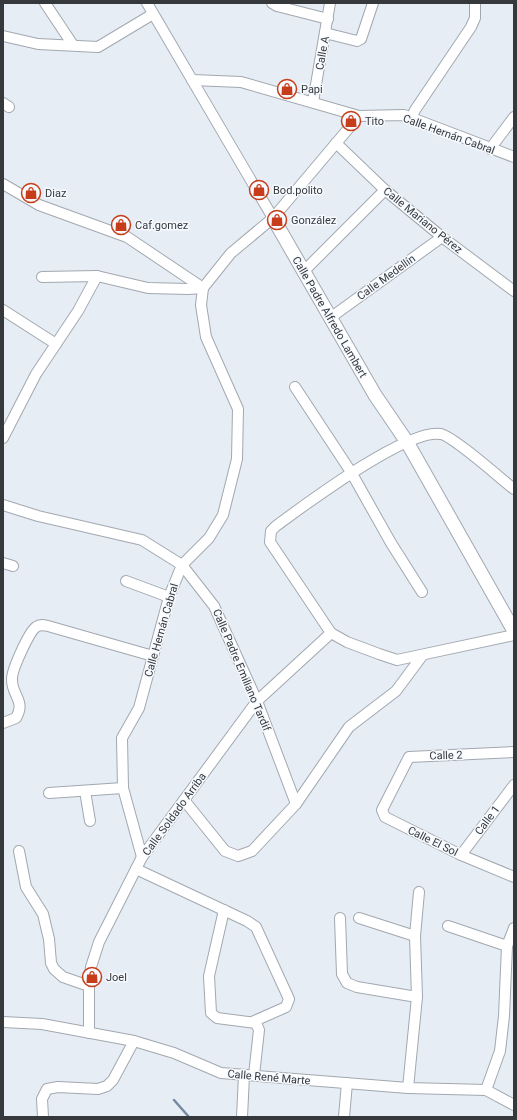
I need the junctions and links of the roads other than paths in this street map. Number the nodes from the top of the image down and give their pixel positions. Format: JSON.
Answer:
{"nodes":[{"id":1,"x":45,"y":3,"type":"edge"},
{"id":2,"x":147,"y":3,"type":"edge"},
{"id":3,"x":272,"y":3,"type":"edge"},
{"id":4,"x":330,"y":3,"type":"edge"},
{"id":5,"x":373,"y":3,"type":"edge"},
{"id":6,"x":475,"y":3,"type":"edge"},
{"id":7,"x":153,"y":14,"type":"junction"},
{"id":8,"x":328,"y":19,"type":"junction"},
{"id":9,"x":325,"y":33,"type":"junction"},
{"id":10,"x":3,"y":36,"type":"edge"},
{"id":11,"x":73,"y":45,"type":"junction"},
{"id":12,"x":192,"y":80,"type":"junction"},
{"id":13,"x":313,"y":102,"type":"junction"},
{"id":14,"x":359,"y":116,"type":"junction"},
{"id":15,"x":514,"y":117,"type":"edge"},
{"id":16,"x":411,"y":119,"type":"junction"},
{"id":17,"x":336,"y":143,"type":"junction"},
{"id":18,"x":490,"y":149,"type":"junction"},
{"id":19,"x":514,"y":157,"type":"edge"},
{"id":20,"x":3,"y":184,"type":"edge"},
{"id":21,"x":385,"y":190,"type":"junction"},
{"id":22,"x":273,"y":218,"type":"junction"},
{"id":23,"x":442,"y":236,"type":"junction"},
{"id":24,"x":304,"y":271,"type":"junction"},
{"id":25,"x":97,"y":276,"type":"junction"},
{"id":26,"x":42,"y":277,"type":"dead end"},
{"id":27,"x":203,"y":288,"type":"junction"},
{"id":28,"x":514,"y":291,"type":"edge"},
{"id":29,"x":3,"y":310,"type":"edge"},
{"id":30,"x":330,"y":318,"type":"junction"},
{"id":31,"x":56,"y":344,"type":"junction"},
{"id":32,"x":295,"y":387,"type":"dead end"},
{"id":33,"x":4,"y":433,"type":"edge"},
{"id":34,"x":407,"y":442,"type":"junction"},
{"id":35,"x":351,"y":472,"type":"junction"},
{"id":36,"x":514,"y":489,"type":"edge"},
{"id":37,"x":3,"y":504,"type":"edge"},
{"id":38,"x":3,"y":563,"type":"edge"},
{"id":39,"x":182,"y":564,"type":"junction"},
{"id":40,"x":13,"y":566,"type":"dead end"},
{"id":41,"x":126,"y":581,"type":"dead end"},
{"id":42,"x":422,"y":592,"type":"dead end"},
{"id":43,"x":169,"y":596,"type":"junction"},
{"id":44,"x":514,"y":631,"type":"edge"},
{"id":45,"x":331,"y":633,"type":"junction"},
{"id":46,"x":514,"y":635,"type":"edge"},
{"id":47,"x":154,"y":656,"type":"junction"},
{"id":48,"x":422,"y":656,"type":"junction"},
{"id":49,"x":257,"y":701,"type":"junction"},
{"id":50,"x":3,"y":723,"type":"edge"},
{"id":51,"x":514,"y":752,"type":"edge"},
{"id":52,"x":394,"y":784,"type":"joint"},
{"id":53,"x":514,"y":785,"type":"edge"},
{"id":54,"x":123,"y":788,"type":"junction"},
{"id":55,"x":86,"y":790,"type":"junction"},
{"id":56,"x":49,"y":793,"type":"dead end"},
{"id":57,"x":184,"y":800,"type":"junction"},
{"id":58,"x":296,"y":804,"type":"junction"},
{"id":59,"x":90,"y":821,"type":"dead end"},
{"id":60,"x":19,"y":851,"type":"dead end"},
{"id":61,"x":461,"y":855,"type":"junction"},
{"id":62,"x":142,"y":857,"type":"junction"},
{"id":63,"x":136,"y":869,"type":"junction"},
{"id":64,"x":514,"y":877,"type":"edge"},
{"id":65,"x":419,"y":892,"type":"dead end"},
{"id":66,"x":224,"y":910,"type":"junction"},
{"id":67,"x":340,"y":918,"type":"dead end"},
{"id":68,"x":359,"y":918,"type":"dead end"},
{"id":69,"x":448,"y":926,"type":"dead end"},
{"id":70,"x":514,"y":928,"type":"edge"},
{"id":71,"x":415,"y":936,"type":"junction"},
{"id":72,"x":507,"y":946,"type":"junction"},
{"id":73,"x":89,"y":986,"type":"junction"},
{"id":74,"x":510,"y":994,"type":"edge"},
{"id":75,"x":417,"y":997,"type":"junction"},
{"id":76,"x":3,"y":1022,"type":"edge"},
{"id":77,"x":252,"y":1022,"type":"junction"},
{"id":78,"x":89,"y":1033,"type":"junction"},
{"id":79,"x":134,"y":1041,"type":"junction"},
{"id":80,"x":249,"y":1075,"type":"junction"},
{"id":81,"x":347,"y":1083,"type":"junction"},
{"id":82,"x":408,"y":1088,"type":"junction"},
{"id":83,"x":486,"y":1090,"type":"junction"},
{"id":84,"x":514,"y":1105,"type":"edge"},
{"id":85,"x":43,"y":1117,"type":"edge"},
{"id":86,"x":242,"y":1117,"type":"edge"},
{"id":87,"x":344,"y":1117,"type":"edge"}],
"edges":[{"from":1,"to":11,"type":"street"},
{"from":2,"to":7,"type":"street","name":"Calle Padre Alfredo Lambert"},
{"from":3,"to":8,"type":"street"},
{"from":4,"to":8,"type":"street","name":"Calle A"},
{"from":5,"to":9,"type":"street"},
{"from":6,"to":16,"type":"street"},
{"from":7,"to":11,"type":"street"},
{"from":7,"to":12,"type":"street","name":"Calle Padre Alfredo Lambert"},
{"from":8,"to":9,"type":"street","name":"Calle A"},
{"from":9,"to":13,"type":"street","name":"Calle A"},
{"from":10,"to":11,"type":"street"},
{"from":12,"to":13,"type":"street","name":"Calle Hernán Cabral"},
{"from":12,"to":22,"type":"street","name":"Calle Padre Alfredo Lambert"},
{"from":13,"to":14,"type":"street","name":"Calle Hernán Cabral"},
{"from":14,"to":16,"type":"street","name":"Calle Hernán Cabral"},
{"from":14,"to":17,"type":"street"},
{"from":15,"to":18,"type":"street"},
{"from":16,"to":18,"type":"street","name":"Calle Hernán Cabral"},
{"from":17,"to":21,"type":"street","name":"Calle Mariano Pérez"},
{"from":17,"to":22,"type":"street"},
{"from":18,"to":19,"type":"street","name":"Calle Hernán Cabral"},
{"from":20,"to":27,"type":"street"},
{"from":21,"to":23,"type":"street","name":"Calle Mariano Pérez"},
{"from":21,"to":24,"type":"street"},
{"from":22,"to":24,"type":"street","name":"Calle Padre Alfredo Lambert"},
{"from":22,"to":27,"type":"street"},
{"from":23,"to":28,"type":"street","name":"Calle Mariano Pérez"},
{"from":23,"to":30,"type":"street","name":"Calle Medellín"},
{"from":24,"to":30,"type":"street","name":"Calle Padre Alfredo Lambert"},
{"from":25,"to":26,"type":"street"},
{"from":25,"to":27,"type":"street"},
{"from":25,"to":31,"type":"street"},
{"from":27,"to":39,"type":"street","name":"Calle Hernán Cabral"},
{"from":29,"to":31,"type":"street"},
{"from":30,"to":34,"type":"street","name":"Calle Padre Alfredo Lambert"},
{"from":31,"to":33,"type":"street"},
{"from":32,"to":35,"type":"street"},
{"from":34,"to":35,"type":"street"},
{"from":34,"to":36,"type":"street"},
{"from":34,"to":44,"type":"street","name":"Calle Padre Alfredo Lambert"},
{"from":35,"to":42,"type":"street"},
{"from":35,"to":45,"type":"street"},
{"from":37,"to":39,"type":"street","name":"Calle Padre Emiliano Tardif"},
{"from":38,"to":40,"type":"street"},
{"from":39,"to":43,"type":"street","name":"Calle Hernán Cabral"},
{"from":39,"to":49,"type":"street","name":"Calle Padre Emiliano Tardif"},
{"from":41,"to":43,"type":"street"},
{"from":43,"to":47,"type":"street","name":"Calle Hernán Cabral"},
{"from":45,"to":48,"type":"street"},
{"from":45,"to":49,"type":"street","name":"Calle Soldado Arriba"},
{"from":46,"to":48,"type":"street"},
{"from":47,"to":50,"type":"street"},
{"from":47,"to":54,"type":"street","name":"Calle Hernán Cabral"},
{"from":48,"to":58,"type":"street"},
{"from":49,"to":57,"type":"street","name":"Calle Soldado Arriba"},
{"from":49,"to":58,"type":"street","name":"Calle Padre Emiliano Tardif"},
{"from":51,"to":52,"type":"street","name":"Calle 2"},
{"from":52,"to":61,"type":"street","name":"Calle El Sol"},
{"from":53,"to":61,"type":"street","name":"Calle 1"},
{"from":54,"to":55,"type":"street"},
{"from":54,"to":62,"type":"street","name":"Calle Hernán Cabral"},
{"from":55,"to":56,"type":"street"},
{"from":55,"to":59,"type":"street"},
{"from":57,"to":58,"type":"street"},
{"from":57,"to":62,"type":"street","name":"Calle Soldado Arriba"},
{"from":60,"to":73,"type":"street"},
{"from":61,"to":64,"type":"street","name":"Calle El Sol"},
{"from":62,"to":63,"type":"street","name":"Calle Soldado Arriba"},
{"from":63,"to":66,"type":"street"},
{"from":63,"to":73,"type":"street","name":"Calle Soldado Arriba"},
{"from":65,"to":71,"type":"street"},
{"from":66,"to":77,"type":"street"},
{"from":66,"to":77,"type":"street"},
{"from":67,"to":75,"type":"street"},
{"from":68,"to":71,"type":"street"},
{"from":69,"to":72,"type":"street"},
{"from":70,"to":72,"type":"street"},
{"from":71,"to":75,"type":"street"},
{"from":72,"to":74,"type":"street"},
{"from":73,"to":78,"type":"street","name":"Calle Soldado Arriba"},
{"from":74,"to":83,"type":"street"},
{"from":75,"to":82,"type":"street"},
{"from":76,"to":78,"type":"street","name":"Calle René Marte"},
{"from":77,"to":80,"type":"street"},
{"from":78,"to":79,"type":"street","name":"Calle René Marte"},
{"from":79,"to":80,"type":"street","name":"Calle René Marte"},
{"from":79,"to":85,"type":"street"},
{"from":80,"to":81,"type":"street","name":"Calle René Marte"},
{"from":80,"to":86,"type":"street"},
{"from":81,"to":82,"type":"street","name":"Calle René Marte"},
{"from":81,"to":87,"type":"street"},
{"from":82,"to":83,"type":"street","name":"Calle René Marte"},
{"from":83,"to":84,"type":"street","name":"Calle René Marte"}]}
